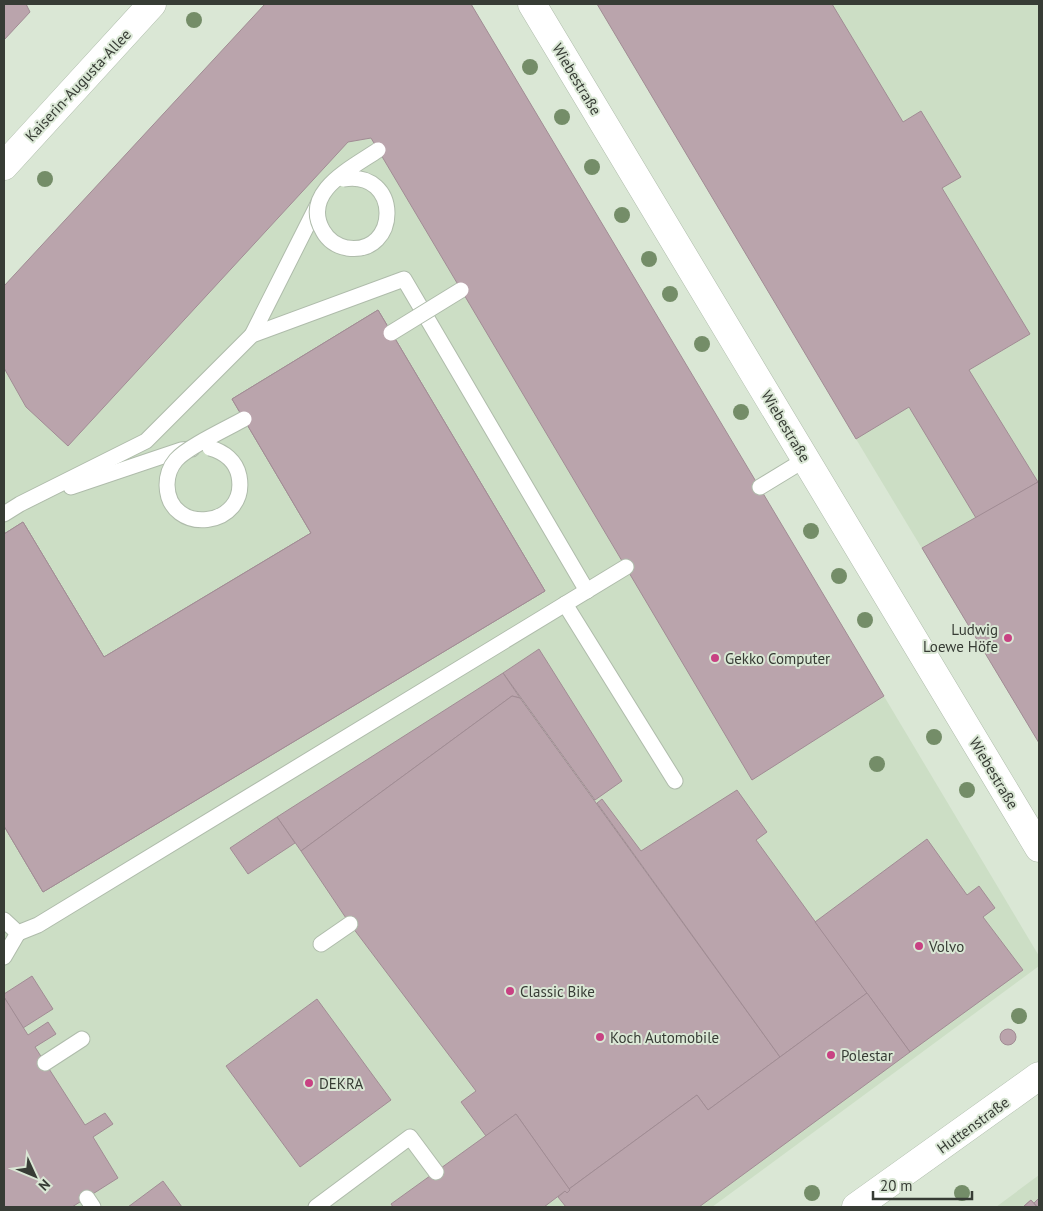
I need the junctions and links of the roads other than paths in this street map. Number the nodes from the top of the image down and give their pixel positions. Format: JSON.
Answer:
{"nodes":[{"id":1,"x":152,"y":4,"type":"edge"},
{"id":2,"x":532,"y":4,"type":"edge"},
{"id":3,"x":378,"y":150,"type":"dead end"},
{"id":4,"x":4,"y":166,"type":"edge"},
{"id":5,"x":461,"y":290,"type":"dead end"},
{"id":6,"x":391,"y":333,"type":"dead end"},
{"id":7,"x":252,"y":335,"type":"junction"},
{"id":8,"x":244,"y":419,"type":"dead end"},
{"id":9,"x":806,"y":459,"type":"junction"},
{"id":10,"x":760,"y":488,"type":"dead end"},
{"id":11,"x":20,"y":504,"type":"junction"},
{"id":12,"x":4,"y":514,"type":"edge"},
{"id":13,"x":626,"y":567,"type":"dead end"},
{"id":14,"x":587,"y":591,"type":"junction"},
{"id":15,"x":565,"y":604,"type":"junction"},
{"id":16,"x":675,"y":781,"type":"dead end"},
{"id":17,"x":1039,"y":848,"type":"edge"},
{"id":18,"x":4,"y":920,"type":"edge"},
{"id":19,"x":350,"y":924,"type":"dead end"},
{"id":20,"x":18,"y":933,"type":"junction"},
{"id":21,"x":321,"y":944,"type":"dead end"},
{"id":22,"x":4,"y":957,"type":"edge"},
{"id":23,"x":82,"y":1038,"type":"dead end"},
{"id":24,"x":45,"y":1063,"type":"dead end"},
{"id":25,"x":1039,"y":1076,"type":"edge"},
{"id":26,"x":436,"y":1172,"type":"dead end"},
{"id":27,"x":316,"y":1207,"type":"edge"},
{"id":28,"x":856,"y":1207,"type":"edge"}],
"edges":[{"from":1,"to":4,"type":"street","name":"Kaiserin-Augusta-Allee"},
{"from":2,"to":9,"type":"street","name":"Wiebestraße"},
{"from":3,"to":7,"type":"lane","bridge":true},
{"from":5,"to":6,"type":"lane","bridge":true},
{"from":7,"to":11,"type":"lane"},
{"from":7,"to":14,"type":"lane"},
{"from":8,"to":11,"type":"lane","bridge":true},
{"from":9,"to":10,"type":"lane"},
{"from":9,"to":17,"type":"street","name":"Wiebestraße"},
{"from":11,"to":12,"type":"lane"},
{"from":13,"to":14,"type":"lane"},
{"from":14,"to":15,"type":"lane"},
{"from":15,"to":16,"type":"lane"},
{"from":15,"to":20,"type":"lane"},
{"from":18,"to":20,"type":"lane"},
{"from":19,"to":21,"type":"lane"},
{"from":20,"to":22,"type":"lane"},
{"from":23,"to":24,"type":"lane"},
{"from":25,"to":28,"type":"street","name":"Huttenstraße"},
{"from":26,"to":27,"type":"lane"}]}
